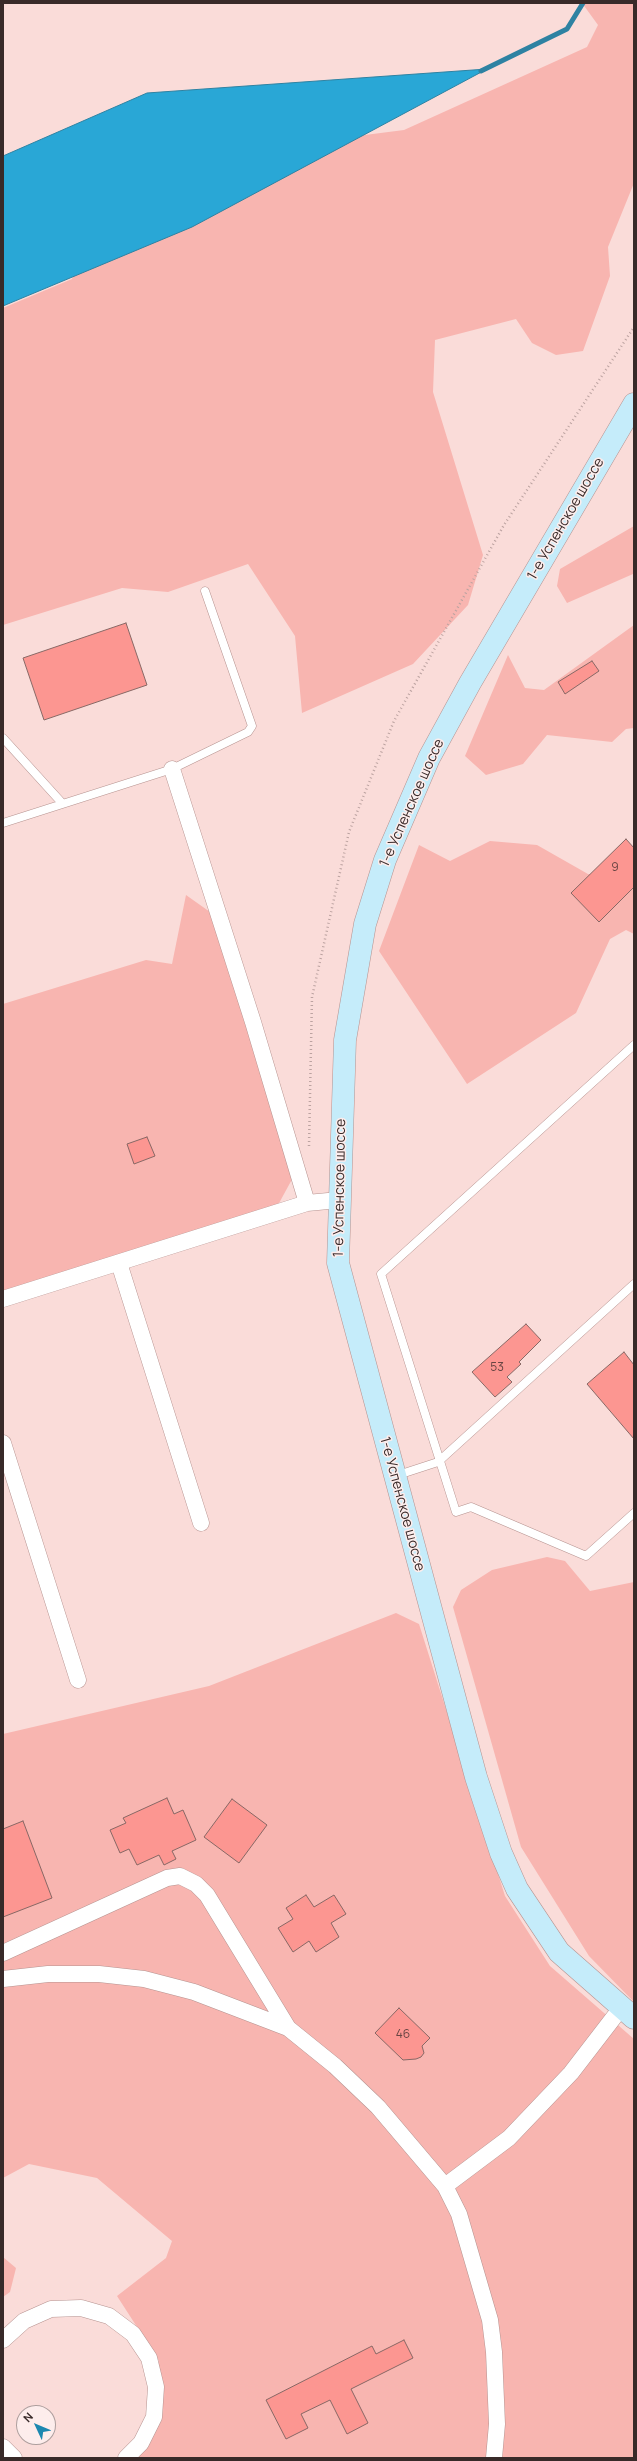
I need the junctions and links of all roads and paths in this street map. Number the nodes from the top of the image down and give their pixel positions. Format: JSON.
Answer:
{"nodes":[{"id":1,"x":634,"y":404,"type":"edge"},
{"id":2,"x":205,"y":591,"type":"dead end"},
{"id":3,"x":3,"y":738,"type":"edge"},
{"id":4,"x":172,"y":769,"type":"junction"},
{"id":5,"x":62,"y":803,"type":"junction"},
{"id":6,"x":3,"y":823,"type":"edge"},
{"id":7,"x":634,"y":1045,"type":"edge"},
{"id":8,"x":339,"y":1200,"type":"junction"},
{"id":9,"x":308,"y":1202,"type":"junction"},
{"id":10,"x":119,"y":1263,"type":"junction"},
{"id":11,"x":634,"y":1284,"type":"edge"},
{"id":12,"x":3,"y":1299,"type":"edge"},
{"id":13,"x":3,"y":1443,"type":"edge"},
{"id":14,"x":438,"y":1462,"type":"junction"},
{"id":15,"x":395,"y":1476,"type":"junction"},
{"id":16,"x":634,"y":1513,"type":"edge"},
{"id":17,"x":201,"y":1523,"type":"dead end"},
{"id":18,"x":78,"y":1680,"type":"dead end"},
{"id":19,"x":3,"y":1953,"type":"edge"},
{"id":20,"x":3,"y":1979,"type":"edge"},
{"id":21,"x":628,"y":2013,"type":"edge"},
{"id":22,"x":288,"y":2028,"type":"junction"},
{"id":23,"x":445,"y":2186,"type":"junction"},
{"id":24,"x":4,"y":2337,"type":"edge"},
{"id":25,"x":3,"y":2446,"type":"edge"},
{"id":26,"x":14,"y":2458,"type":"edge"},
{"id":27,"x":126,"y":2458,"type":"edge"},
{"id":28,"x":494,"y":2458,"type":"edge"}],
"edges":[{"from":1,"to":8,"type":"main road","name":"1-е Успенское шоссе"},
{"from":2,"to":4,"type":"lane"},
{"from":3,"to":5,"type":"lane"},
{"from":4,"to":5,"type":"lane"},
{"from":4,"to":9,"type":"street"},
{"from":5,"to":6,"type":"lane"},
{"from":7,"to":14,"type":"lane"},
{"from":8,"to":9,"type":"street"},
{"from":8,"to":15,"type":"main road","name":"1-е Успенское шоссе"},
{"from":9,"to":10,"type":"street"},
{"from":10,"to":12,"type":"street"},
{"from":10,"to":17,"type":"street"},
{"from":11,"to":14,"type":"lane"},
{"from":13,"to":18,"type":"street"},
{"from":14,"to":15,"type":"lane"},
{"from":14,"to":16,"type":"lane"},
{"from":15,"to":21,"type":"main road","name":"1-е Успенское шоссе"},
{"from":19,"to":22,"type":"street"},
{"from":20,"to":22,"type":"street"},
{"from":21,"to":23,"type":"street"},
{"from":22,"to":23,"type":"street"},
{"from":23,"to":28,"type":"street"},
{"from":24,"to":27,"type":"street"},
{"from":25,"to":26,"type":"street"}]}
